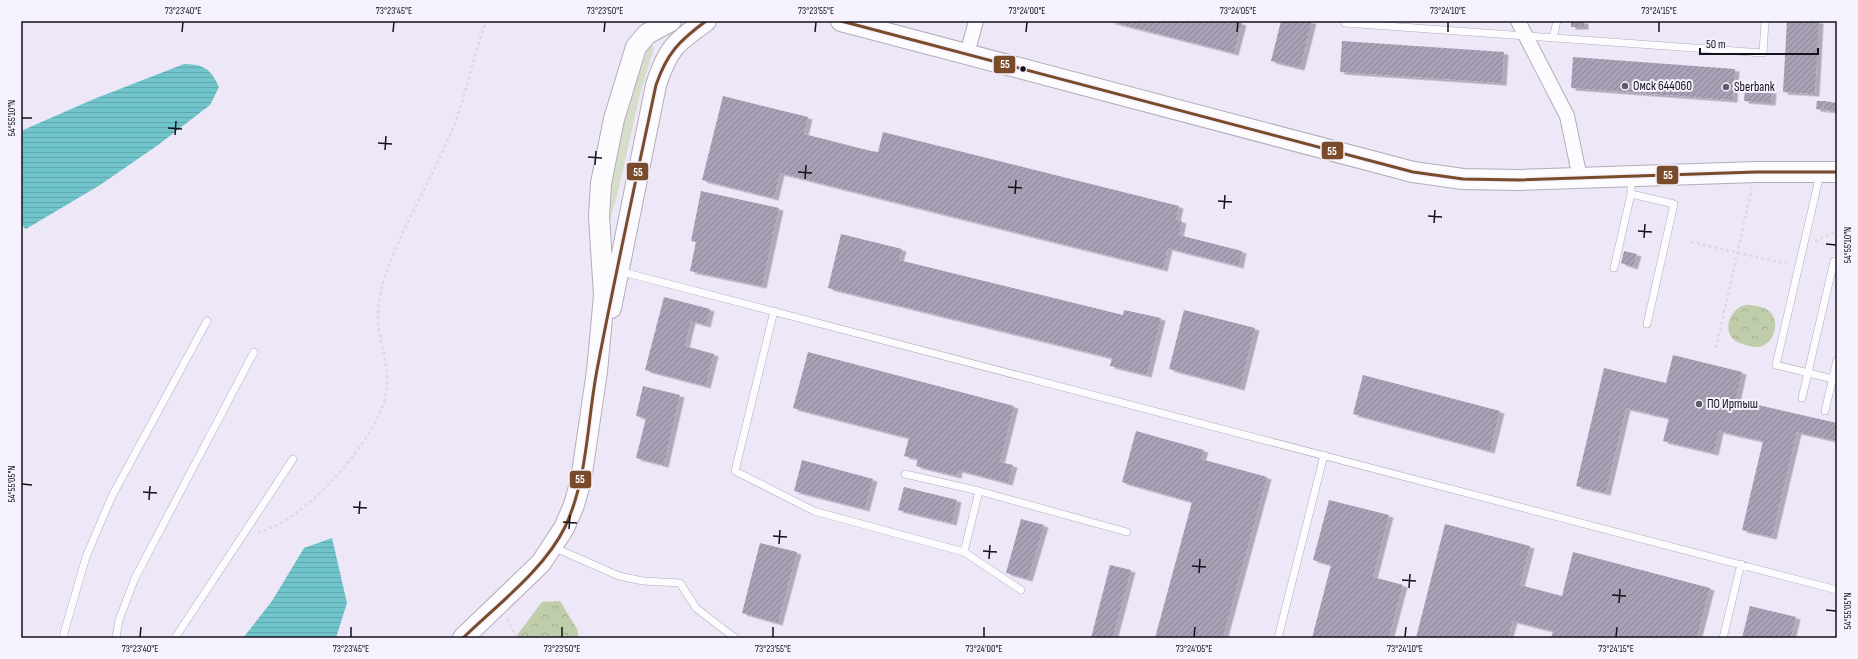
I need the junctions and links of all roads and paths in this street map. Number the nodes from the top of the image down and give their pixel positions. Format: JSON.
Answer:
{"nodes":[{"id":1,"x":486,"y":21,"type":"edge"},
{"id":2,"x":671,"y":21,"type":"edge"},
{"id":3,"x":706,"y":21,"type":"edge"},
{"id":4,"x":841,"y":21,"type":"edge"},
{"id":5,"x":976,"y":21,"type":"edge"},
{"id":6,"x":1518,"y":21,"type":"edge"},
{"id":7,"x":1557,"y":21,"type":"edge"},
{"id":8,"x":1765,"y":21,"type":"edge"},
{"id":9,"x":1345,"y":23,"type":"dead end"},
{"id":10,"x":1527,"y":36,"type":"junction"},
{"id":11,"x":1553,"y":38,"type":"junction"},
{"id":12,"x":967,"y":54,"type":"junction"},
{"id":13,"x":1829,"y":172,"type":"edge"},
{"id":14,"x":1580,"y":178,"type":"junction"},
{"id":15,"x":1631,"y":185,"type":"junction"},
{"id":16,"x":1753,"y":186,"type":"dead end"},
{"id":17,"x":1837,"y":231,"type":"edge"},
{"id":18,"x":1691,"y":242,"type":"dead end"},
{"id":19,"x":1738,"y":252,"type":"junction"},
{"id":20,"x":1801,"y":256,"type":"junction"},
{"id":21,"x":1834,"y":261,"type":"dead end"},
{"id":22,"x":1614,"y":268,"type":"dead end"},
{"id":23,"x":619,"y":271,"type":"junction"},
{"id":24,"x":774,"y":311,"type":"junction"},
{"id":25,"x":208,"y":321,"type":"dead end"},
{"id":26,"x":1647,"y":324,"type":"dead end"},
{"id":27,"x":1716,"y":348,"type":"dead end"},
{"id":28,"x":254,"y":352,"type":"dead end"},
{"id":29,"x":1837,"y":360,"type":"edge"},
{"id":30,"x":597,"y":370,"type":"junction"},
{"id":31,"x":1808,"y":373,"type":"junction"},
{"id":32,"x":1833,"y":379,"type":"junction"},
{"id":33,"x":1802,"y":398,"type":"dead end"},
{"id":34,"x":1825,"y":411,"type":"dead end"},
{"id":35,"x":1324,"y":455,"type":"junction"},
{"id":36,"x":293,"y":459,"type":"dead end"},
{"id":37,"x":905,"y":474,"type":"dead end"},
{"id":38,"x":979,"y":491,"type":"junction"},
{"id":39,"x":1127,"y":532,"type":"dead end"},
{"id":40,"x":244,"y":534,"type":"junction"},
{"id":41,"x":552,"y":547,"type":"junction"},
{"id":42,"x":964,"y":552,"type":"junction"},
{"id":43,"x":1740,"y":564,"type":"junction"},
{"id":44,"x":1021,"y":590,"type":"dead end"},
{"id":45,"x":1837,"y":590,"type":"edge"},
{"id":46,"x":64,"y":638,"type":"edge"},
{"id":47,"x":116,"y":638,"type":"edge"},
{"id":48,"x":175,"y":638,"type":"edge"},
{"id":49,"x":463,"y":638,"type":"edge"},
{"id":50,"x":735,"y":638,"type":"edge"},
{"id":51,"x":1278,"y":638,"type":"edge"},
{"id":52,"x":1723,"y":638,"type":"edge"}],
"edges":[{"from":1,"to":40,"type":"path"},
{"from":2,"to":30,"type":"main road"},
{"from":3,"to":23,"type":"main road"},
{"from":4,"to":12,"type":"main road"},
{"from":5,"to":12,"type":"street"},
{"from":6,"to":10,"type":"street"},
{"from":7,"to":11,"type":"lane"},
{"from":8,"to":11,"type":"lane"},
{"from":9,"to":10,"type":"lane"},
{"from":10,"to":11,"type":"lane"},
{"from":10,"to":14,"type":"street"},
{"from":12,"to":14,"type":"main road"},
{"from":13,"to":15,"type":"main road"},
{"from":13,"to":20,"type":"lane"},
{"from":14,"to":15,"type":"main road"},
{"from":15,"to":22,"type":"lane"},
{"from":15,"to":26,"type":"lane"},
{"from":16,"to":19,"type":"path"},
{"from":17,"to":20,"type":"path"},
{"from":18,"to":19,"type":"path"},
{"from":19,"to":20,"type":"path"},
{"from":19,"to":27,"type":"path"},
{"from":20,"to":31,"type":"lane"},
{"from":21,"to":31,"type":"lane"},
{"from":23,"to":24,"type":"lane"},
{"from":23,"to":30,"type":"main road"},
{"from":24,"to":35,"type":"lane"},
{"from":24,"to":42,"type":"lane"},
{"from":25,"to":46,"type":"lane"},
{"from":28,"to":47,"type":"lane"},
{"from":29,"to":32,"type":"lane"},
{"from":30,"to":41,"type":"main road"},
{"from":31,"to":32,"type":"lane"},
{"from":31,"to":33,"type":"lane"},
{"from":32,"to":34,"type":"lane"},
{"from":35,"to":43,"type":"lane"},
{"from":35,"to":51,"type":"lane"},
{"from":36,"to":40,"type":"lane"},
{"from":37,"to":38,"type":"lane"},
{"from":38,"to":39,"type":"lane"},
{"from":38,"to":42,"type":"lane"},
{"from":40,"to":48,"type":"lane"},
{"from":41,"to":49,"type":"main road"},
{"from":41,"to":50,"type":"lane"},
{"from":42,"to":44,"type":"lane"},
{"from":43,"to":45,"type":"lane"},
{"from":43,"to":52,"type":"lane"}]}
